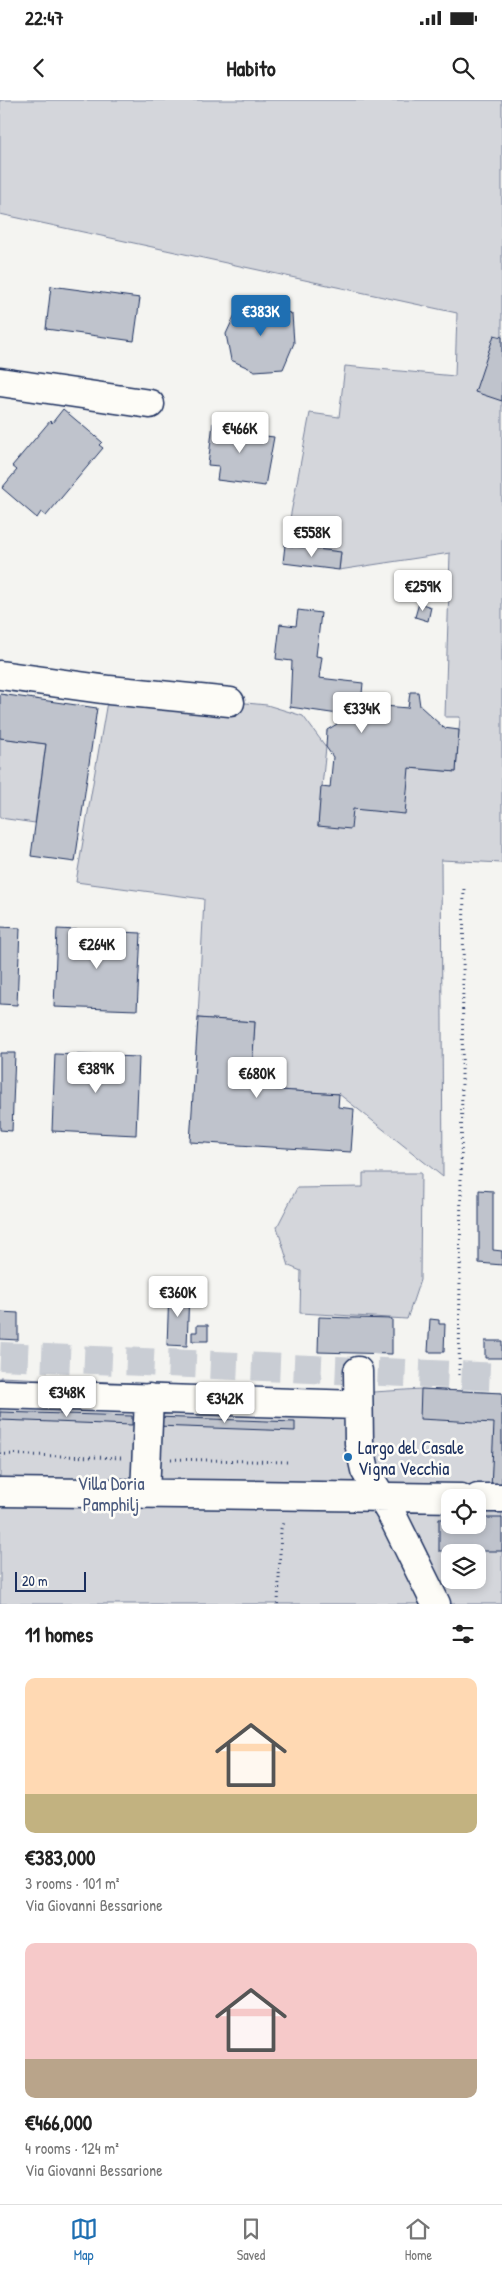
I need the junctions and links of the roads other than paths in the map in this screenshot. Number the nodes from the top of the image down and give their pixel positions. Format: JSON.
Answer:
{"nodes":[{"id":1,"x":0,"y":382,"type":"edge"},
{"id":2,"x":150,"y":404,"type":"dead end"},
{"id":3,"x":0,"y":675,"type":"edge"},
{"id":4,"x":230,"y":702,"type":"dead end"},
{"id":5,"x":0,"y":1394,"type":"edge"},
{"id":6,"x":148,"y":1398,"type":"junction"},
{"id":7,"x":0,"y":1492,"type":"edge"},
{"id":8,"x":145,"y":1494,"type":"junction"},
{"id":9,"x":441,"y":1497,"type":"edge"},
{"id":10,"x":486,"y":1498,"type":"edge"},
{"id":11,"x":502,"y":1498,"type":"edge"},
{"id":12,"x":385,"y":1505,"type":"junction"},
{"id":13,"x":436,"y":1604,"type":"edge"}],
"edges":[{"from":1,"to":2,"type":"street"},
{"from":3,"to":4,"type":"street"},
{"from":5,"to":6,"type":"street"},
{"from":6,"to":8,"type":"street"},
{"from":6,"to":12,"type":"street"},
{"from":7,"to":8,"type":"street"},
{"from":8,"to":12,"type":"street"},
{"from":9,"to":12,"type":"street"},
{"from":10,"to":11,"type":"street"},
{"from":12,"to":13,"type":"street"}]}
